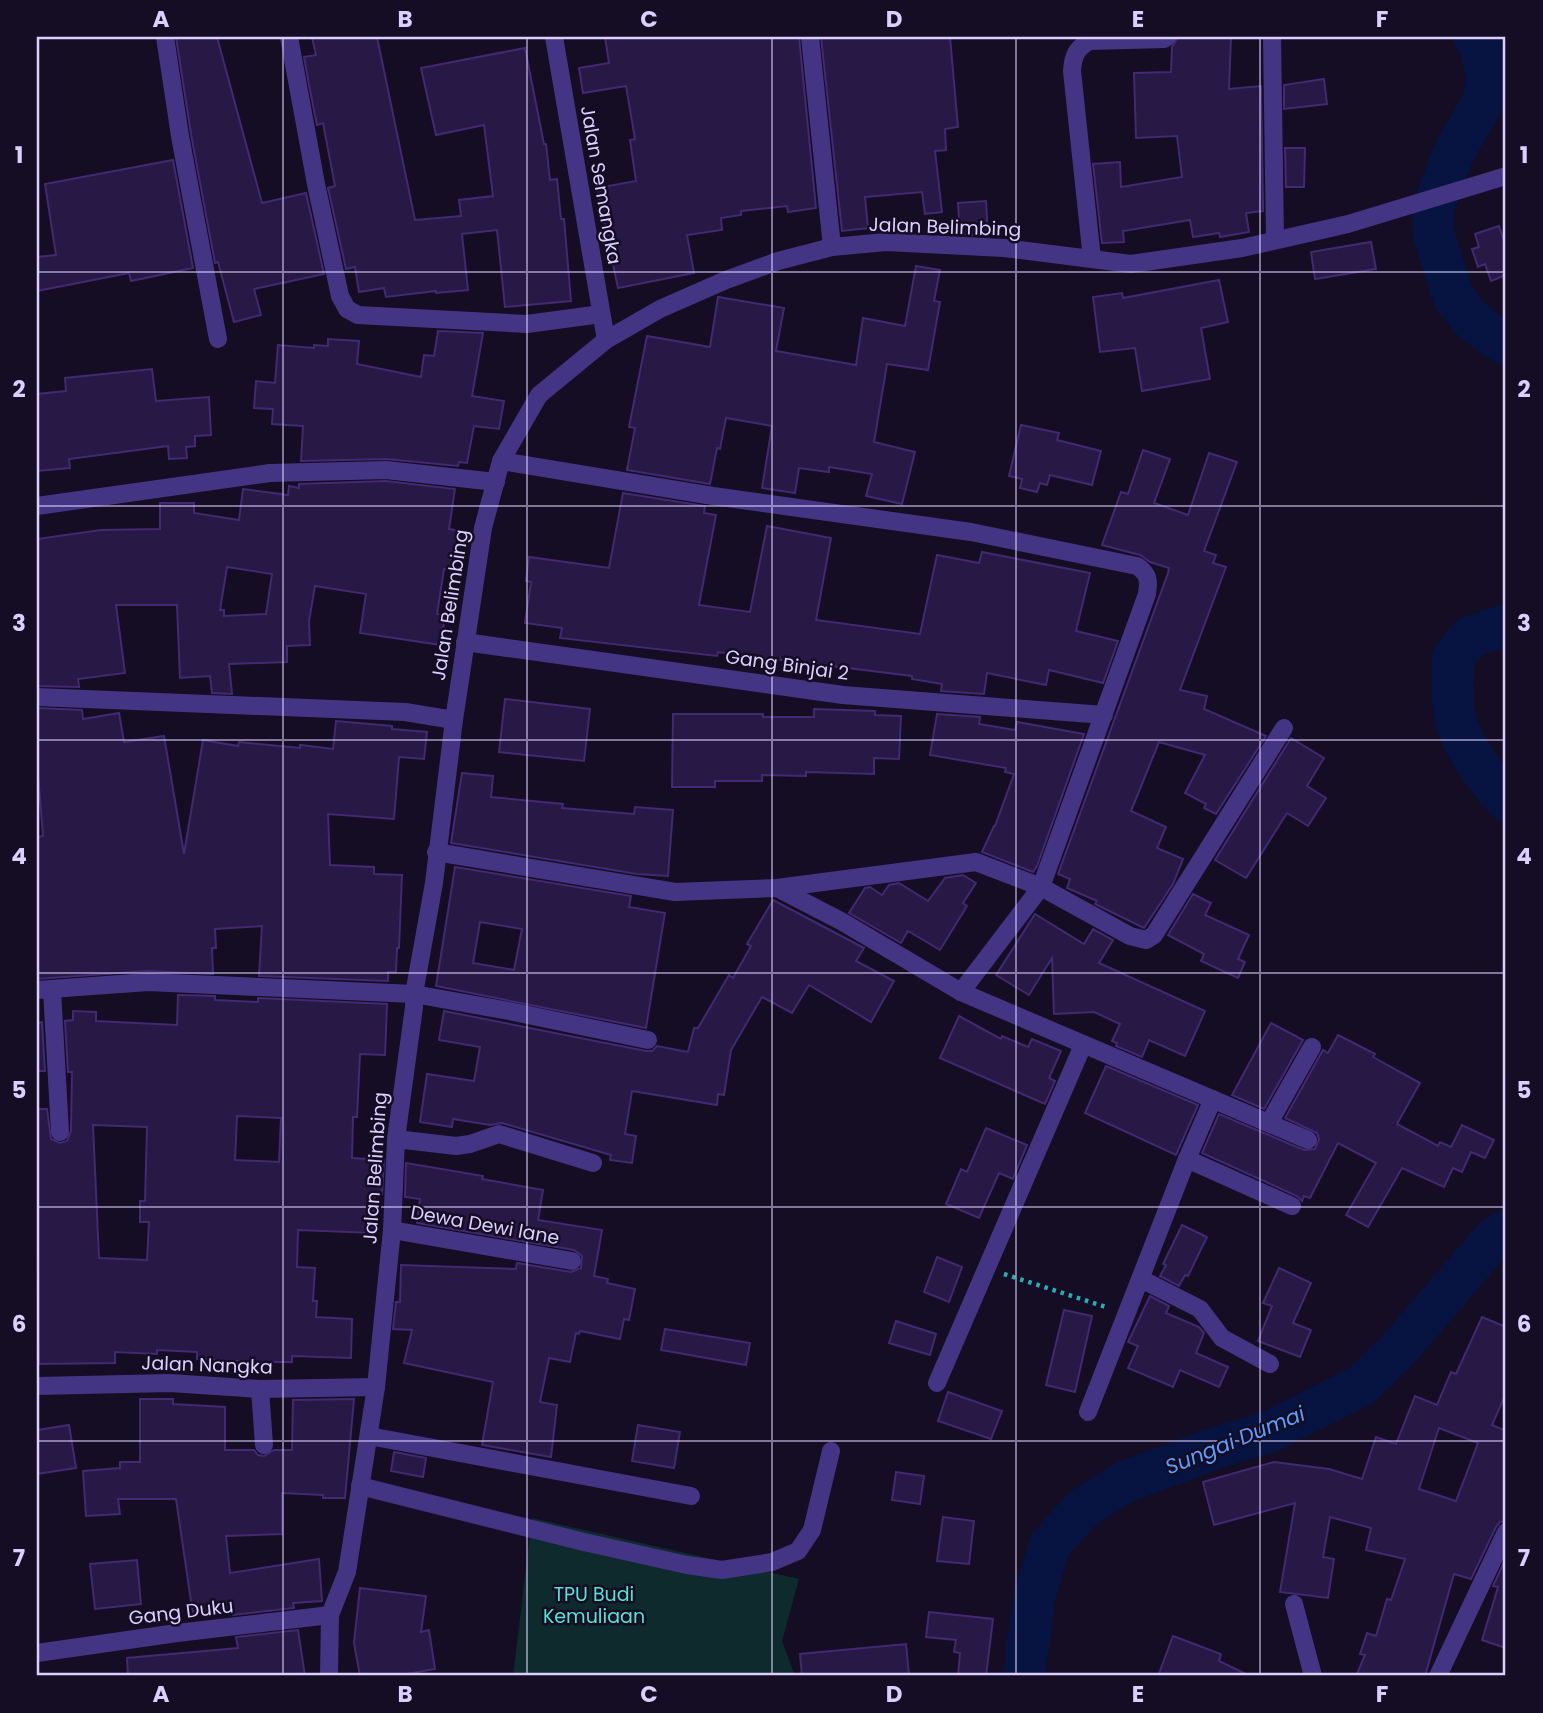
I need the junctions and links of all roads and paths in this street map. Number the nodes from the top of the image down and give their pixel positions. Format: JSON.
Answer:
{"nodes":[{"id":1,"x":165,"y":37,"type":"edge"},
{"id":2,"x":289,"y":37,"type":"edge"},
{"id":3,"x":554,"y":37,"type":"edge"},
{"id":4,"x":810,"y":37,"type":"edge"},
{"id":5,"x":1167,"y":37,"type":"edge"},
{"id":6,"x":1272,"y":37,"type":"edge"},
{"id":7,"x":1506,"y":176,"type":"edge"},
{"id":8,"x":1275,"y":239,"type":"junction"},
{"id":9,"x":832,"y":247,"type":"junction"},
{"id":10,"x":1092,"y":258,"type":"junction"},
{"id":11,"x":601,"y":314,"type":"junction"},
{"id":12,"x":218,"y":339,"type":"dead end"},
{"id":13,"x":606,"y":340,"type":"junction"},
{"id":14,"x":501,"y":461,"type":"junction"},
{"id":15,"x":496,"y":482,"type":"junction"},
{"id":16,"x":37,"y":506,"type":"edge"},
{"id":17,"x":465,"y":642,"type":"junction"},
{"id":18,"x":37,"y":697,"type":"edge"},
{"id":19,"x":1104,"y":715,"type":"junction"},
{"id":20,"x":454,"y":720,"type":"junction"},
{"id":21,"x":1284,"y":728,"type":"dead end"},
{"id":22,"x":436,"y":852,"type":"junction"},
{"id":23,"x":1041,"y":887,"type":"junction"},
{"id":24,"x":777,"y":888,"type":"junction"},
{"id":25,"x":44,"y":990,"type":"edge"},
{"id":26,"x":961,"y":992,"type":"junction"},
{"id":27,"x":414,"y":994,"type":"junction"},
{"id":28,"x":648,"y":1040,"type":"dead end"},
{"id":29,"x":1083,"y":1045,"type":"junction"},
{"id":30,"x":1312,"y":1047,"type":"dead end"},
{"id":31,"x":1213,"y":1099,"type":"junction"},
{"id":32,"x":1269,"y":1123,"type":"junction"},
{"id":33,"x":60,"y":1132,"type":"dead end"},
{"id":34,"x":396,"y":1139,"type":"junction"},
{"id":35,"x":1308,"y":1140,"type":"dead end"},
{"id":36,"x":1187,"y":1160,"type":"junction"},
{"id":37,"x":593,"y":1163,"type":"dead end"},
{"id":38,"x":1292,"y":1206,"type":"dead end"},
{"id":39,"x":392,"y":1230,"type":"junction"},
{"id":40,"x":572,"y":1261,"type":"dead end"},
{"id":41,"x":985,"y":1268,"type":"junction"},
{"id":42,"x":1141,"y":1279,"type":"junction"},
{"id":43,"x":1127,"y":1313,"type":"junction"},
{"id":44,"x":1270,"y":1364,"type":"dead end"},
{"id":45,"x":937,"y":1383,"type":"dead end"},
{"id":46,"x":37,"y":1386,"type":"edge"},
{"id":47,"x":376,"y":1387,"type":"junction"},
{"id":48,"x":260,"y":1389,"type":"junction"},
{"id":49,"x":1088,"y":1412,"type":"dead end"},
{"id":50,"x":369,"y":1436,"type":"junction"},
{"id":51,"x":264,"y":1445,"type":"dead end"},
{"id":52,"x":831,"y":1451,"type":"dead end"},
{"id":53,"x":360,"y":1486,"type":"junction"},
{"id":54,"x":691,"y":1496,"type":"dead end"},
{"id":55,"x":1506,"y":1532,"type":"edge"},
{"id":56,"x":1294,"y":1604,"type":"dead end"},
{"id":57,"x":330,"y":1615,"type":"junction"},
{"id":58,"x":37,"y":1653,"type":"edge"},
{"id":59,"x":329,"y":1676,"type":"edge"},
{"id":60,"x":1313,"y":1676,"type":"edge"},
{"id":61,"x":1438,"y":1676,"type":"edge"}],
"edges":[{"from":1,"to":12,"type":"street"},
{"from":2,"to":11,"type":"street"},
{"from":3,"to":11,"type":"street","name":"Jalan Semangka"},
{"from":4,"to":9,"type":"street"},
{"from":5,"to":10,"type":"street"},
{"from":6,"to":8,"type":"street"},
{"from":7,"to":8,"type":"street","name":"Jalan Belimbing"},
{"from":8,"to":10,"type":"street","name":"Jalan Belimbing"},
{"from":9,"to":10,"type":"street","name":"Jalan Belimbing"},
{"from":9,"to":13,"type":"street","name":"Jalan Belimbing"},
{"from":11,"to":13,"type":"street","name":"Jalan Semangka"},
{"from":13,"to":14,"type":"street","name":"Jalan Belimbing"},
{"from":14,"to":15,"type":"street","name":"Jalan Belimbing"},
{"from":14,"to":19,"type":"street"},
{"from":15,"to":16,"type":"street"},
{"from":15,"to":17,"type":"street","name":"Jalan Belimbing"},
{"from":17,"to":19,"type":"street","name":"Gang Binjai 2"},
{"from":17,"to":20,"type":"street","name":"Jalan Belimbing"},
{"from":18,"to":20,"type":"street"},
{"from":19,"to":23,"type":"street"},
{"from":20,"to":22,"type":"street","name":"Jalan Belimbing"},
{"from":21,"to":23,"type":"street"},
{"from":22,"to":24,"type":"street"},
{"from":22,"to":27,"type":"street","name":"Jalan Belimbing"},
{"from":23,"to":24,"type":"street"},
{"from":23,"to":26,"type":"street"},
{"from":24,"to":26,"type":"street"},
{"from":25,"to":27,"type":"street"},
{"from":25,"to":33,"type":"street"},
{"from":26,"to":29,"type":"street"},
{"from":27,"to":28,"type":"street"},
{"from":27,"to":34,"type":"street","name":"Jalan Belimbing"},
{"from":29,"to":31,"type":"street"},
{"from":29,"to":41,"type":"street"},
{"from":30,"to":32,"type":"street"},
{"from":31,"to":32,"type":"street"},
{"from":31,"to":36,"type":"street"},
{"from":32,"to":35,"type":"street"},
{"from":34,"to":37,"type":"street"},
{"from":34,"to":39,"type":"street","name":"Jalan Belimbing"},
{"from":36,"to":38,"type":"street"},
{"from":36,"to":42,"type":"street"},
{"from":39,"to":40,"type":"street","name":"Dewa Dewi lane"},
{"from":39,"to":47,"type":"street","name":"Jalan Belimbing"},
{"from":41,"to":43,"type":"path"},
{"from":41,"to":45,"type":"street"},
{"from":42,"to":43,"type":"street"},
{"from":42,"to":44,"type":"street"},
{"from":43,"to":49,"type":"street"},
{"from":46,"to":48,"type":"street","name":"Jalan Nangka"},
{"from":47,"to":48,"type":"street","name":"Jalan Nangka"},
{"from":47,"to":50,"type":"street","name":"Jalan Belimbing"},
{"from":48,"to":51,"type":"street"},
{"from":50,"to":53,"type":"street","name":"Jalan Belimbing"},
{"from":50,"to":54,"type":"street"},
{"from":52,"to":53,"type":"street"},
{"from":53,"to":57,"type":"street","name":"Jalan Belimbing"},
{"from":55,"to":61,"type":"street"},
{"from":56,"to":60,"type":"street"},
{"from":57,"to":58,"type":"street","name":"Gang Duku"},
{"from":57,"to":59,"type":"street","name":"Jalan Belimbing"}]}
